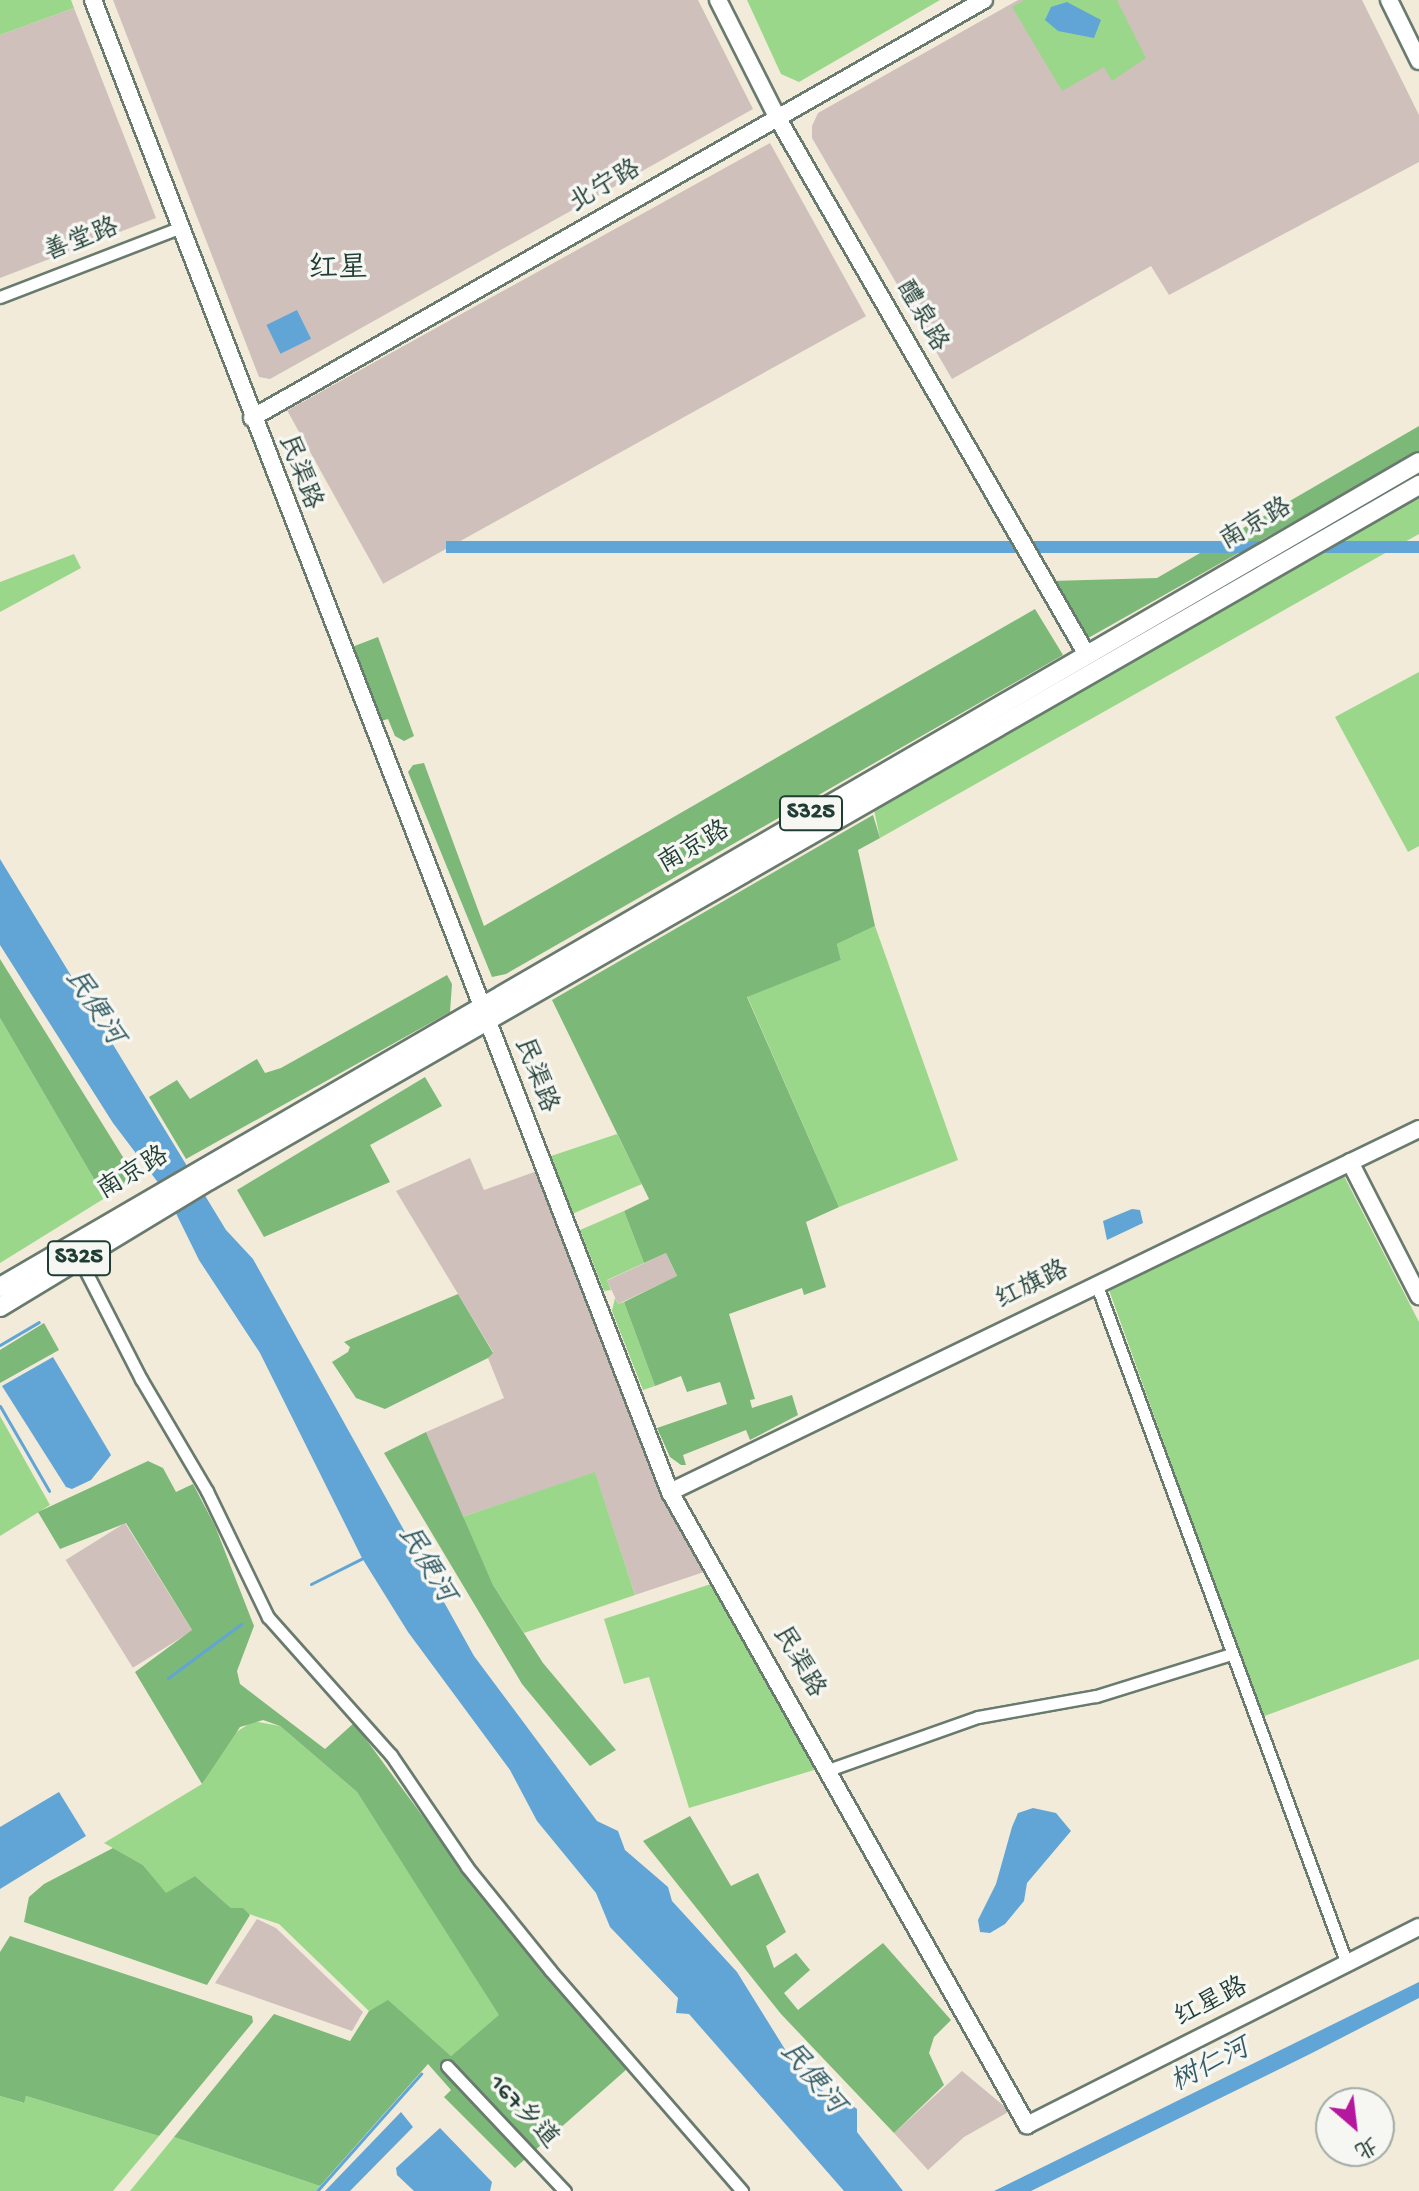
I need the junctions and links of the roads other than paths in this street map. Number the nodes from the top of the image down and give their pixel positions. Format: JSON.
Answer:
{"nodes":[{"id":1,"x":93,"y":0,"type":"edge"},
{"id":2,"x":718,"y":0,"type":"edge"},
{"id":3,"x":984,"y":0,"type":"edge"},
{"id":4,"x":1389,"y":0,"type":"edge"},
{"id":5,"x":1415,"y":43,"type":"edge"},
{"id":6,"x":1419,"y":61,"type":"edge"},
{"id":7,"x":777,"y":117,"type":"junction"},
{"id":8,"x":179,"y":228,"type":"junction"},
{"id":9,"x":0,"y":297,"type":"edge"},
{"id":10,"x":252,"y":418,"type":"junction"},
{"id":11,"x":1419,"y":462,"type":"edge"},
{"id":12,"x":1419,"y":485,"type":"edge"},
{"id":13,"x":1087,"y":655,"type":"junction"},
{"id":14,"x":480,"y":1004,"type":"junction"},
{"id":15,"x":488,"y":1024,"type":"junction"},
{"id":16,"x":1419,"y":1129,"type":"edge"},
{"id":17,"x":1350,"y":1162,"type":"junction"},
{"id":18,"x":207,"y":1172,"type":"junction"},
{"id":19,"x":153,"y":1203,"type":"junction"},
{"id":20,"x":79,"y":1258,"type":"junction"},
{"id":21,"x":1096,"y":1283,"type":"junction"},
{"id":22,"x":0,"y":1287,"type":"edge"},
{"id":23,"x":1419,"y":1296,"type":"edge"},
{"id":24,"x":0,"y":1307,"type":"edge"},
{"id":25,"x":670,"y":1492,"type":"junction"},
{"id":26,"x":1231,"y":1654,"type":"junction"},
{"id":27,"x":831,"y":1769,"type":"junction"},
{"id":28,"x":1419,"y":1927,"type":"edge"},
{"id":29,"x":1347,"y":1964,"type":"junction"},
{"id":30,"x":447,"y":2066,"type":"dead end"},
{"id":31,"x":1027,"y":2125,"type":"joint"},
{"id":32,"x":565,"y":2191,"type":"edge"},
{"id":33,"x":742,"y":2191,"type":"edge"}],
"edges":[{"from":1,"to":8,"type":"street","name":"民渠路"},
{"from":2,"to":7,"type":"street","name":"醴泉路"},
{"from":3,"to":7,"type":"street","name":"北宁路"},
{"from":4,"to":5,"type":"street"},
{"from":5,"to":6,"type":"street"},
{"from":7,"to":10,"type":"street","name":"北宁路"},
{"from":7,"to":13,"type":"street","name":"醴泉路"},
{"from":8,"to":9,"type":"street","name":"善堂路"},
{"from":8,"to":10,"type":"street","name":"民渠路"},
{"from":10,"to":14,"type":"street","name":"民渠路"},
{"from":11,"to":13,"type":"main road","name":"南京路","number":"S325"},
{"from":12,"to":15,"type":"main road","name":"南京路","number":"S325"},
{"from":13,"to":14,"type":"main road","name":"南京路","number":"S325"},
{"from":14,"to":15,"type":"street","name":"民渠路"},
{"from":14,"to":18,"type":"main road","name":"南京路","number":"S325"},
{"from":15,"to":18,"type":"main road","name":"南京路","number":"S325"},
{"from":15,"to":25,"type":"street","name":"民渠路"},
{"from":16,"to":17,"type":"street","name":"红旗路"},
{"from":17,"to":21,"type":"street","name":"红旗路"},
{"from":17,"to":23,"type":"street"},
{"from":18,"to":19,"type":"main road","name":"南京路","number":"S325"},
{"from":19,"to":20,"type":"main road","name":"南京路","number":"S325"},
{"from":19,"to":22,"type":"main road","name":"南京路","number":"S325"},
{"from":20,"to":24,"type":"main road","name":"南京路","number":"S325"},
{"from":20,"to":33,"type":"street"},
{"from":21,"to":25,"type":"street","name":"红旗路"},
{"from":21,"to":26,"type":"street"},
{"from":25,"to":27,"type":"street","name":"民渠路"},
{"from":26,"to":27,"type":"street"},
{"from":26,"to":29,"type":"street"},
{"from":27,"to":31,"type":"street","name":"民渠路"},
{"from":28,"to":29,"type":"street","name":"红星路"},
{"from":29,"to":31,"type":"street","name":"红星路"},
{"from":30,"to":32,"type":"street","name":"167乡道"}]}
